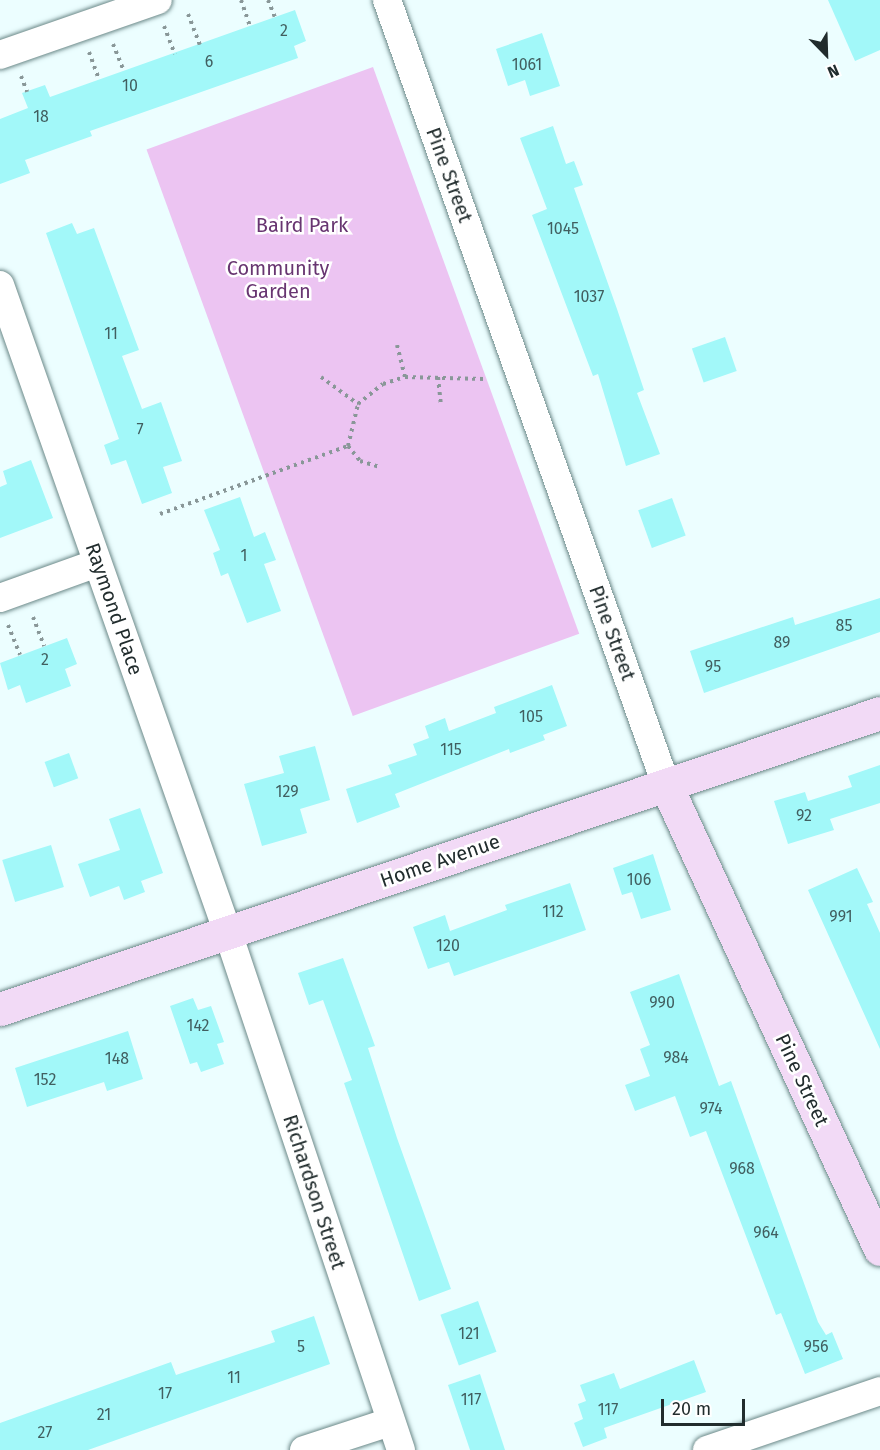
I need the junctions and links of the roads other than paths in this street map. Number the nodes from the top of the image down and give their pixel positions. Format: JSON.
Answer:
{"nodes":[{"id":1,"x":387,"y":0,"type":"edge"},
{"id":2,"x":160,"y":11,"type":"edge"},
{"id":3,"x":10,"y":64,"type":"edge"},
{"id":4,"x":0,"y":285,"type":"edge"},
{"id":5,"x":97,"y":563,"type":"junction"},
{"id":6,"x":0,"y":598,"type":"edge"},
{"id":7,"x":880,"y":713,"type":"edge"},
{"id":8,"x":666,"y":785,"type":"junction"},
{"id":9,"x":228,"y":933,"type":"junction"},
{"id":10,"x":0,"y":1009,"type":"edge"},
{"id":11,"x":880,"y":1249,"type":"edge"},
{"id":12,"x":880,"y":1391,"type":"edge"},
{"id":13,"x":390,"y":1422,"type":"junction"},
{"id":14,"x":304,"y":1450,"type":"edge"},
{"id":15,"x":401,"y":1450,"type":"edge"},
{"id":16,"x":707,"y":1450,"type":"edge"}],
"edges":[{"from":1,"to":8,"type":"street","name":"Pine Street"},
{"from":2,"to":3,"type":"street"},
{"from":4,"to":5,"type":"street","name":"Raymond Place"},
{"from":5,"to":6,"type":"street"},
{"from":5,"to":9,"type":"street","name":"Raymond Place"},
{"from":7,"to":8,"type":"main road","name":"Home Avenue"},
{"from":8,"to":9,"type":"main road","name":"Home Avenue"},
{"from":8,"to":11,"type":"main road","name":"Pine Street"},
{"from":9,"to":10,"type":"main road","name":"Home Avenue"},
{"from":9,"to":13,"type":"street","name":"Richardson Street"},
{"from":12,"to":16,"type":"street"},
{"from":13,"to":14,"type":"street"},
{"from":13,"to":15,"type":"street","name":"Richardson Street"}]}
